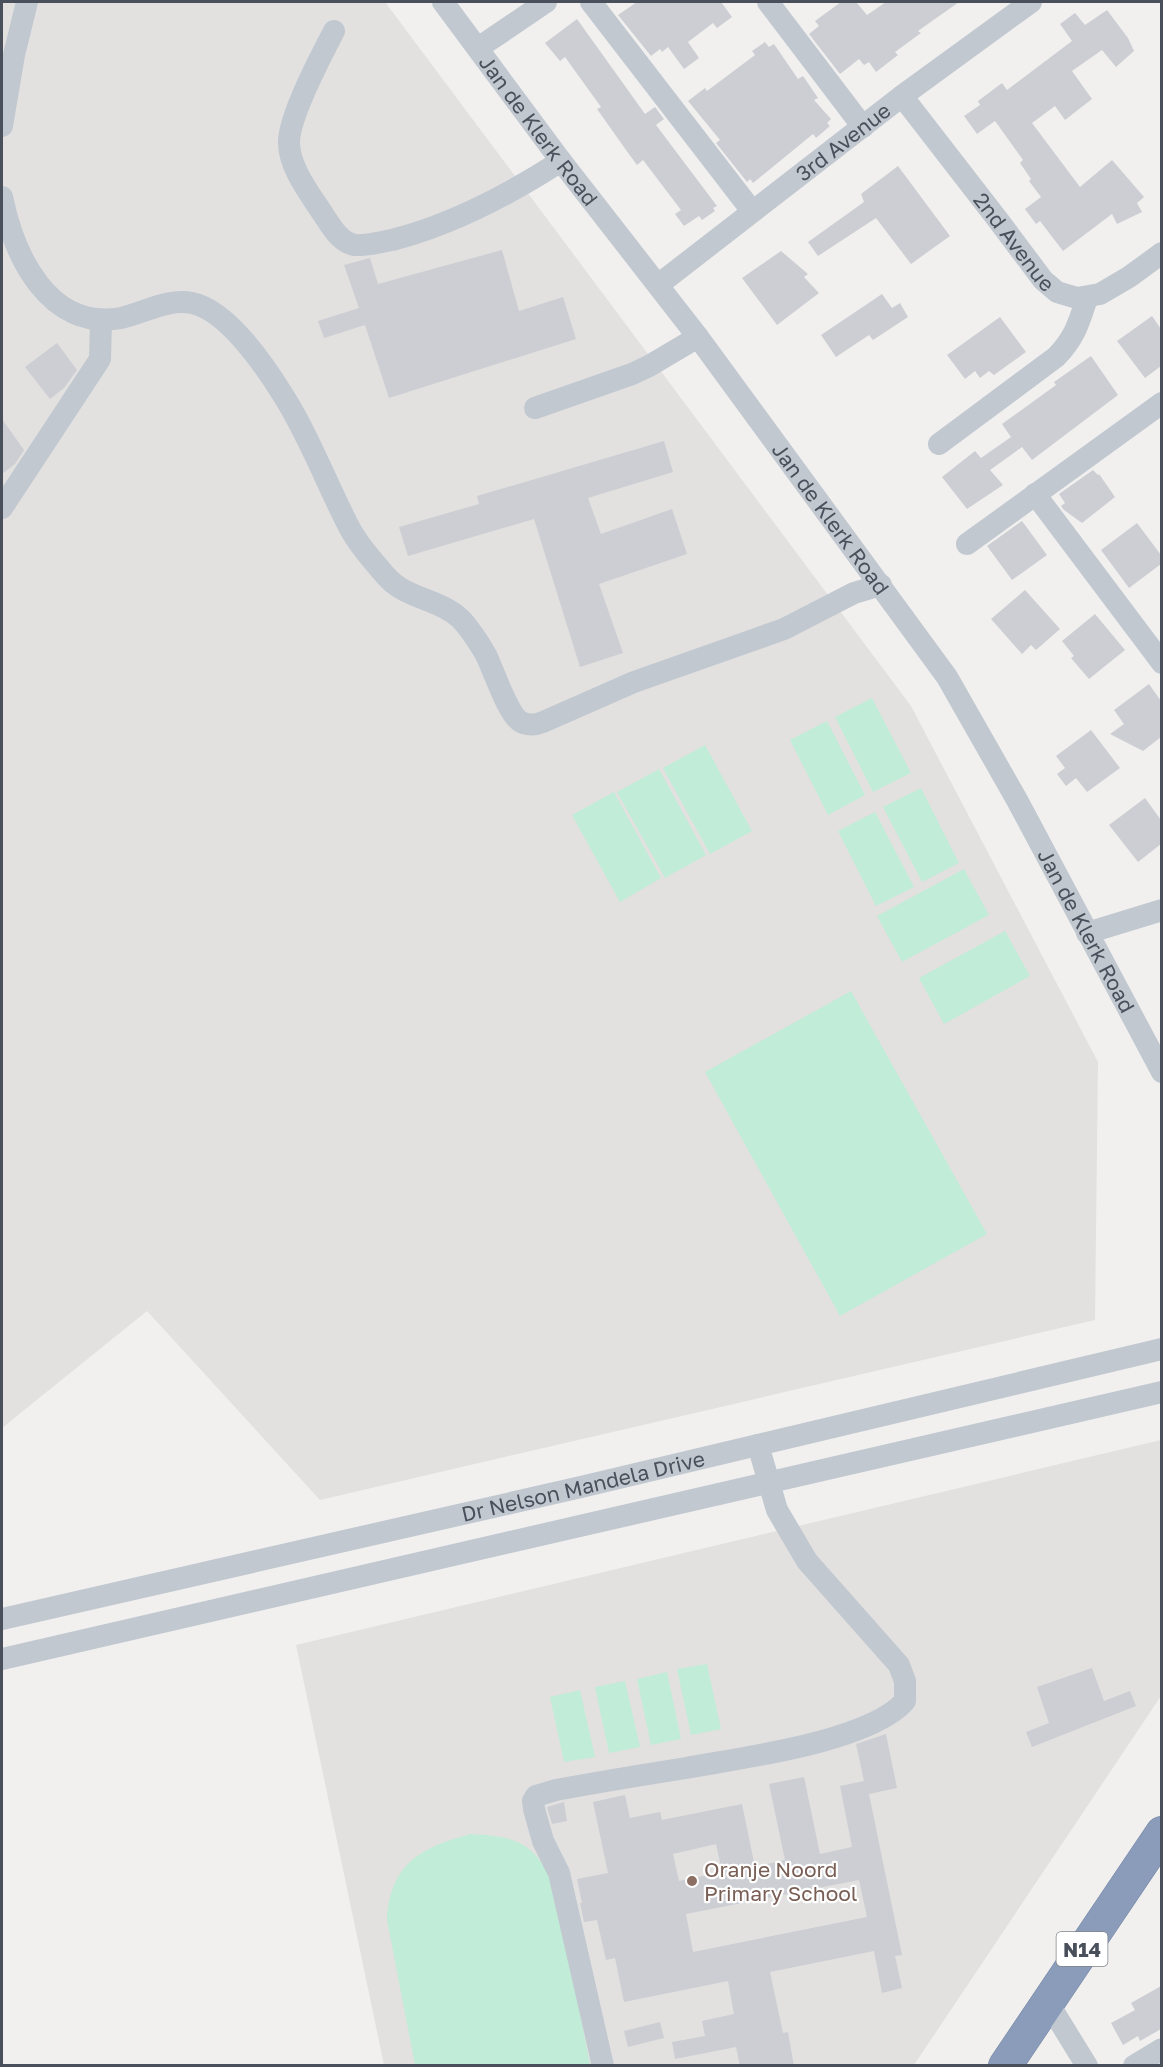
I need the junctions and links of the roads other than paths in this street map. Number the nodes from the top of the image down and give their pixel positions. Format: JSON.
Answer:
{"nodes":[{"id":1,"x":27,"y":2,"type":"edge"},
{"id":2,"x":443,"y":2,"type":"edge"},
{"id":3,"x":546,"y":2,"type":"edge"},
{"id":4,"x":591,"y":2,"type":"edge"},
{"id":5,"x":768,"y":2,"type":"edge"},
{"id":6,"x":1031,"y":2,"type":"edge"},
{"id":7,"x":334,"y":31,"type":"dead end"},
{"id":8,"x":478,"y":48,"type":"junction"},
{"id":9,"x":902,"y":96,"type":"junction"},
{"id":10,"x":2,"y":126,"type":"edge"},
{"id":11,"x":863,"y":127,"type":"junction"},
{"id":12,"x":561,"y":161,"type":"junction"},
{"id":13,"x":2,"y":197,"type":"edge"},
{"id":14,"x":752,"y":211,"type":"junction"},
{"id":15,"x":1161,"y":253,"type":"edge"},
{"id":16,"x":658,"y":285,"type":"junction"},
{"id":17,"x":1087,"y":298,"type":"junction"},
{"id":18,"x":101,"y":321,"type":"junction"},
{"id":19,"x":698,"y":337,"type":"junction"},
{"id":20,"x":1161,"y":403,"type":"edge"},
{"id":21,"x":535,"y":408,"type":"dead end"},
{"id":22,"x":939,"y":444,"type":"dead end"},
{"id":23,"x":1035,"y":494,"type":"junction"},
{"id":24,"x":2,"y":508,"type":"edge"},
{"id":25,"x":967,"y":544,"type":"dead end"},
{"id":26,"x":881,"y":585,"type":"junction"},
{"id":27,"x":1161,"y":663,"type":"edge"},
{"id":28,"x":1161,"y":910,"type":"edge"},
{"id":29,"x":1087,"y":933,"type":"junction"},
{"id":30,"x":1161,"y":1072,"type":"edge"},
{"id":31,"x":1161,"y":1349,"type":"edge"},
{"id":32,"x":1161,"y":1392,"type":"edge"},
{"id":33,"x":758,"y":1445,"type":"junction"},
{"id":34,"x":769,"y":1484,"type":"junction"},
{"id":35,"x":2,"y":1619,"type":"edge"},
{"id":36,"x":2,"y":1659,"type":"edge"},
{"id":37,"x":1161,"y":1833,"type":"edge"},
{"id":38,"x":1047,"y":2001,"type":"junction"},
{"id":39,"x":1161,"y":2049,"type":"edge"},
{"id":40,"x":603,"y":2066,"type":"edge"},
{"id":41,"x":1005,"y":2066,"type":"edge"},
{"id":42,"x":1087,"y":2066,"type":"edge"},
{"id":43,"x":1134,"y":2066,"type":"edge"}],
"edges":[{"from":1,"to":10,"type":"street"},
{"from":2,"to":8,"type":"street","name":"Jan de Klerk Road"},
{"from":3,"to":8,"type":"street"},
{"from":4,"to":14,"type":"street"},
{"from":5,"to":11,"type":"street"},
{"from":6,"to":9,"type":"street","name":"3rd Avenue"},
{"from":7,"to":12,"type":"street"},
{"from":8,"to":12,"type":"street","name":"Jan de Klerk Road"},
{"from":9,"to":11,"type":"street","name":"3rd Avenue"},
{"from":9,"to":17,"type":"street","name":"2nd Avenue"},
{"from":11,"to":14,"type":"street","name":"3rd Avenue"},
{"from":12,"to":16,"type":"street","name":"Jan de Klerk Road"},
{"from":13,"to":18,"type":"street"},
{"from":14,"to":16,"type":"street","name":"3rd Avenue"},
{"from":15,"to":17,"type":"street","name":"2nd Avenue"},
{"from":16,"to":19,"type":"street","name":"Jan de Klerk Road"},
{"from":17,"to":22,"type":"street"},
{"from":18,"to":24,"type":"street"},
{"from":18,"to":26,"type":"street"},
{"from":19,"to":21,"type":"street"},
{"from":19,"to":26,"type":"street","name":"Jan de Klerk Road"},
{"from":20,"to":23,"type":"street"},
{"from":23,"to":25,"type":"street"},
{"from":23,"to":27,"type":"street"},
{"from":26,"to":29,"type":"street","name":"Jan de Klerk Road"},
{"from":28,"to":29,"type":"street"},
{"from":29,"to":30,"type":"street","name":"Jan de Klerk Road"},
{"from":31,"to":33,"type":"street","name":"Dr Nelson Mandela Drive"},
{"from":32,"to":34,"type":"street","name":"Dr Nelson Mandela Drive"},
{"from":33,"to":34,"type":"street"},
{"from":33,"to":35,"type":"street","name":"Dr Nelson Mandela Drive"},
{"from":34,"to":36,"type":"street","name":"Dr Nelson Mandela Drive"},
{"from":34,"to":40,"type":"street"},
{"from":37,"to":38,"type":"highway","number":"N14"},
{"from":38,"to":41,"type":"highway","number":"N14"},
{"from":38,"to":42,"type":"street"},
{"from":39,"to":43,"type":"street"}]}
